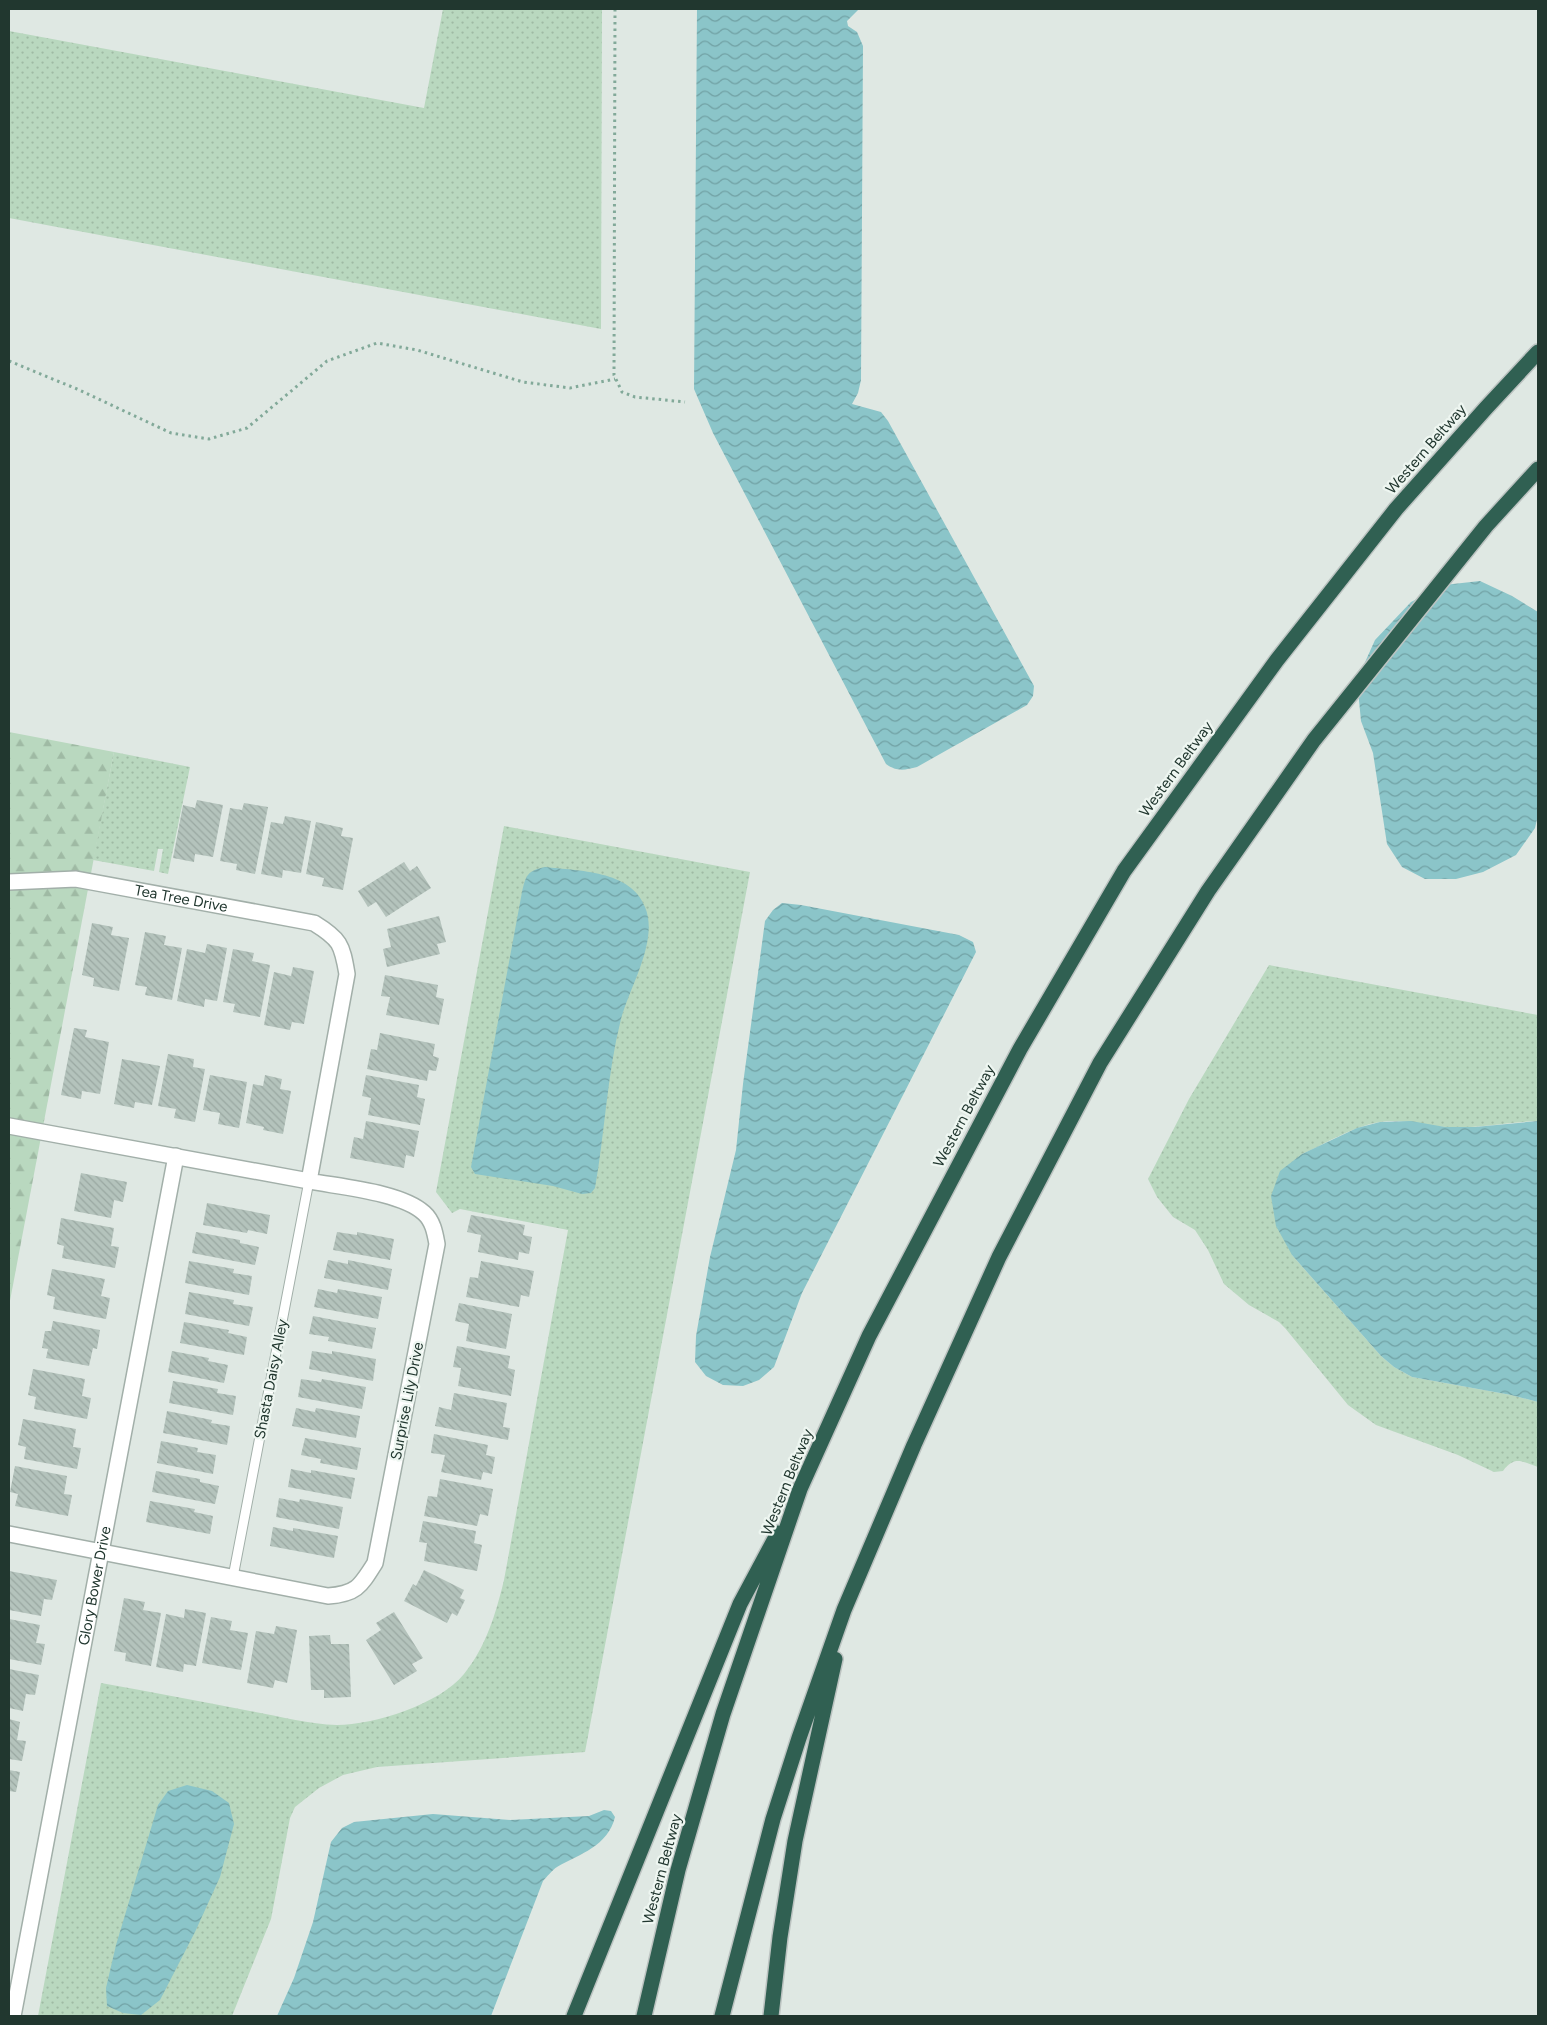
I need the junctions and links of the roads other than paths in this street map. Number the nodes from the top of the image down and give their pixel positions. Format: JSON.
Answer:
{"nodes":[{"id":1,"x":1538,"y":352,"type":"edge"},
{"id":2,"x":1538,"y":468,"type":"edge"},
{"id":3,"x":9,"y":882,"type":"edge"},
{"id":4,"x":9,"y":1126,"type":"edge"},
{"id":5,"x":176,"y":1156,"type":"junction"},
{"id":6,"x":309,"y":1181,"type":"junction"},
{"id":7,"x":800,"y":1489,"type":"junction"},
{"id":8,"x":9,"y":1534,"type":"edge"},
{"id":9,"x":100,"y":1551,"type":"junction"},
{"id":10,"x":233,"y":1577,"type":"junction"},
{"id":11,"x":844,"y":1610,"type":"junction"},
{"id":12,"x":12,"y":2016,"type":"edge"},
{"id":13,"x":574,"y":2016,"type":"edge"},
{"id":14,"x":644,"y":2016,"type":"edge"},
{"id":15,"x":722,"y":2016,"type":"edge"},
{"id":16,"x":771,"y":2016,"type":"edge"}],
"edges":[{"from":1,"to":7,"type":"highway","name":"Western Beltway"},
{"from":2,"to":11,"type":"highway"},
{"from":3,"to":6,"type":"street","name":"Tea Tree Drive"},
{"from":4,"to":5,"type":"street","name":"Surprise Lily Drive"},
{"from":5,"to":6,"type":"street","name":"Surprise Lily Drive"},
{"from":5,"to":9,"type":"street","name":"Glory Bower Drive"},
{"from":6,"to":10,"type":"lane","name":"Shasta Daisy Alley"},
{"from":6,"to":10,"type":"street","name":"Surprise Lily Drive"},
{"from":7,"to":13,"type":"highway"},
{"from":7,"to":14,"type":"highway","name":"Western Beltway"},
{"from":8,"to":9,"type":"street","name":"Surprise Lily Drive"},
{"from":9,"to":10,"type":"street","name":"Surprise Lily Drive"},
{"from":9,"to":12,"type":"street","name":"Glory Bower Drive"},
{"from":11,"to":15,"type":"highway"},
{"from":11,"to":16,"type":"highway"}]}
